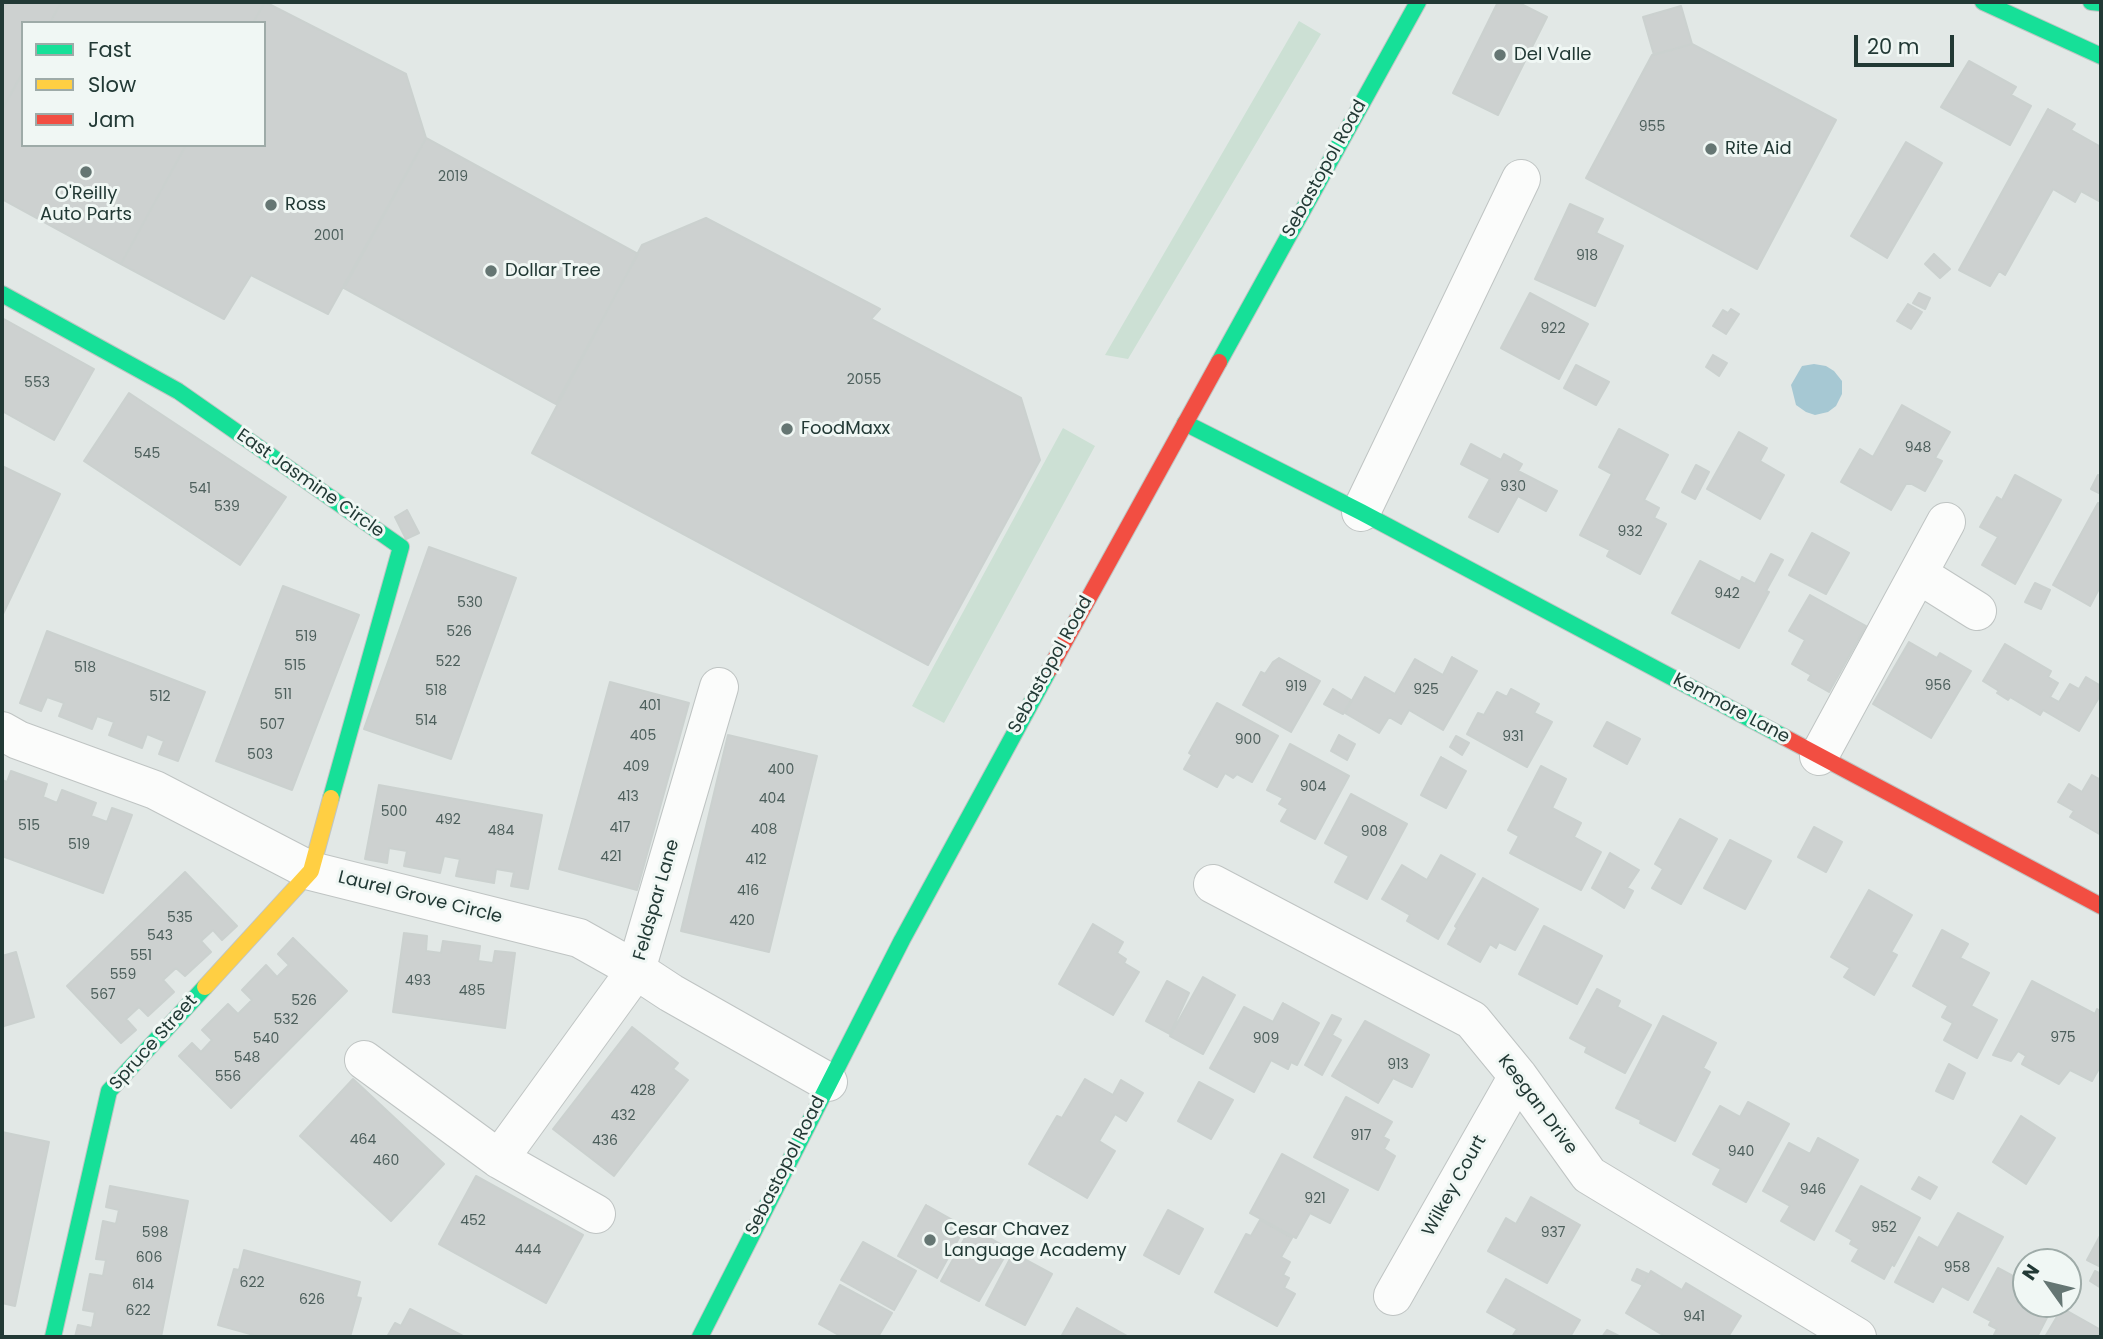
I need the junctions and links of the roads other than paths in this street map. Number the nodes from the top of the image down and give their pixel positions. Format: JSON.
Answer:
{"nodes":[{"id":1,"x":1418,"y":2,"type":"edge"},
{"id":2,"x":1983,"y":2,"type":"edge"},
{"id":3,"x":2091,"y":2,"type":"edge"},
{"id":4,"x":2101,"y":3,"type":"edge"},
{"id":5,"x":2101,"y":56,"type":"edge"},
{"id":6,"x":1521,"y":179,"type":"dead end"},
{"id":7,"x":2,"y":294,"type":"edge"},
{"id":8,"x":1185,"y":423,"type":"junction"},
{"id":9,"x":1361,"y":512,"type":"junction"},
{"id":10,"x":1946,"y":522,"type":"dead end"},
{"id":11,"x":1918,"y":574,"type":"junction"},
{"id":12,"x":1977,"y":611,"type":"dead end"},
{"id":13,"x":719,"y":687,"type":"dead end"},
{"id":14,"x":2,"y":731,"type":"edge"},
{"id":15,"x":1819,"y":756,"type":"junction"},
{"id":16,"x":311,"y":870,"type":"junction"},
{"id":17,"x":1213,"y":884,"type":"dead end"},
{"id":18,"x":2101,"y":906,"type":"edge"},
{"id":19,"x":636,"y":970,"type":"junction"},
{"id":20,"x":364,"y":1060,"type":"dead end"},
{"id":21,"x":1518,"y":1076,"type":"junction"},
{"id":22,"x":828,"y":1082,"type":"junction"},
{"id":23,"x":499,"y":1159,"type":"junction"},
{"id":24,"x":596,"y":1214,"type":"dead end"},
{"id":25,"x":1393,"y":1296,"type":"dead end"},
{"id":26,"x":1809,"y":1325,"type":"edge"},
{"id":27,"x":53,"y":1337,"type":"edge"},
{"id":28,"x":700,"y":1337,"type":"edge"},
{"id":29,"x":1857,"y":1337,"type":"edge"}],
"edges":[{"from":1,"to":8,"type":"street","name":"Sebastopol Road"},
{"from":2,"to":5,"type":"street"},
{"from":3,"to":4,"type":"street"},
{"from":6,"to":9,"type":"street"},
{"from":7,"to":16,"type":"street","name":"East Jasmine Circle"},
{"from":8,"to":9,"type":"street","name":"Kenmore Lane"},
{"from":8,"to":22,"type":"street","name":"Sebastopol Road"},
{"from":9,"to":15,"type":"street","name":"Kenmore Lane"},
{"from":10,"to":11,"type":"street"},
{"from":11,"to":12,"type":"street"},
{"from":11,"to":15,"type":"street"},
{"from":13,"to":19,"type":"street","name":"Feldspar Lane"},
{"from":14,"to":16,"type":"street","name":"Laurel Grove Circle"},
{"from":15,"to":18,"type":"street","name":"Kenmore Lane"},
{"from":16,"to":19,"type":"street","name":"Laurel Grove Circle"},
{"from":16,"to":27,"type":"street","name":"Spruce Street"},
{"from":17,"to":21,"type":"street","name":"Keegan Drive"},
{"from":19,"to":22,"type":"street","name":"Laurel Grove Circle"},
{"from":19,"to":23,"type":"street","name":"Feldspar Lane"},
{"from":20,"to":23,"type":"street"},
{"from":21,"to":25,"type":"street","name":"Wilkey Court"},
{"from":21,"to":26,"type":"street","name":"Keegan Drive"},
{"from":22,"to":28,"type":"street","name":"Sebastopol Road"},
{"from":23,"to":24,"type":"street"},
{"from":26,"to":29,"type":"street","name":"Keegan Drive"}]}
